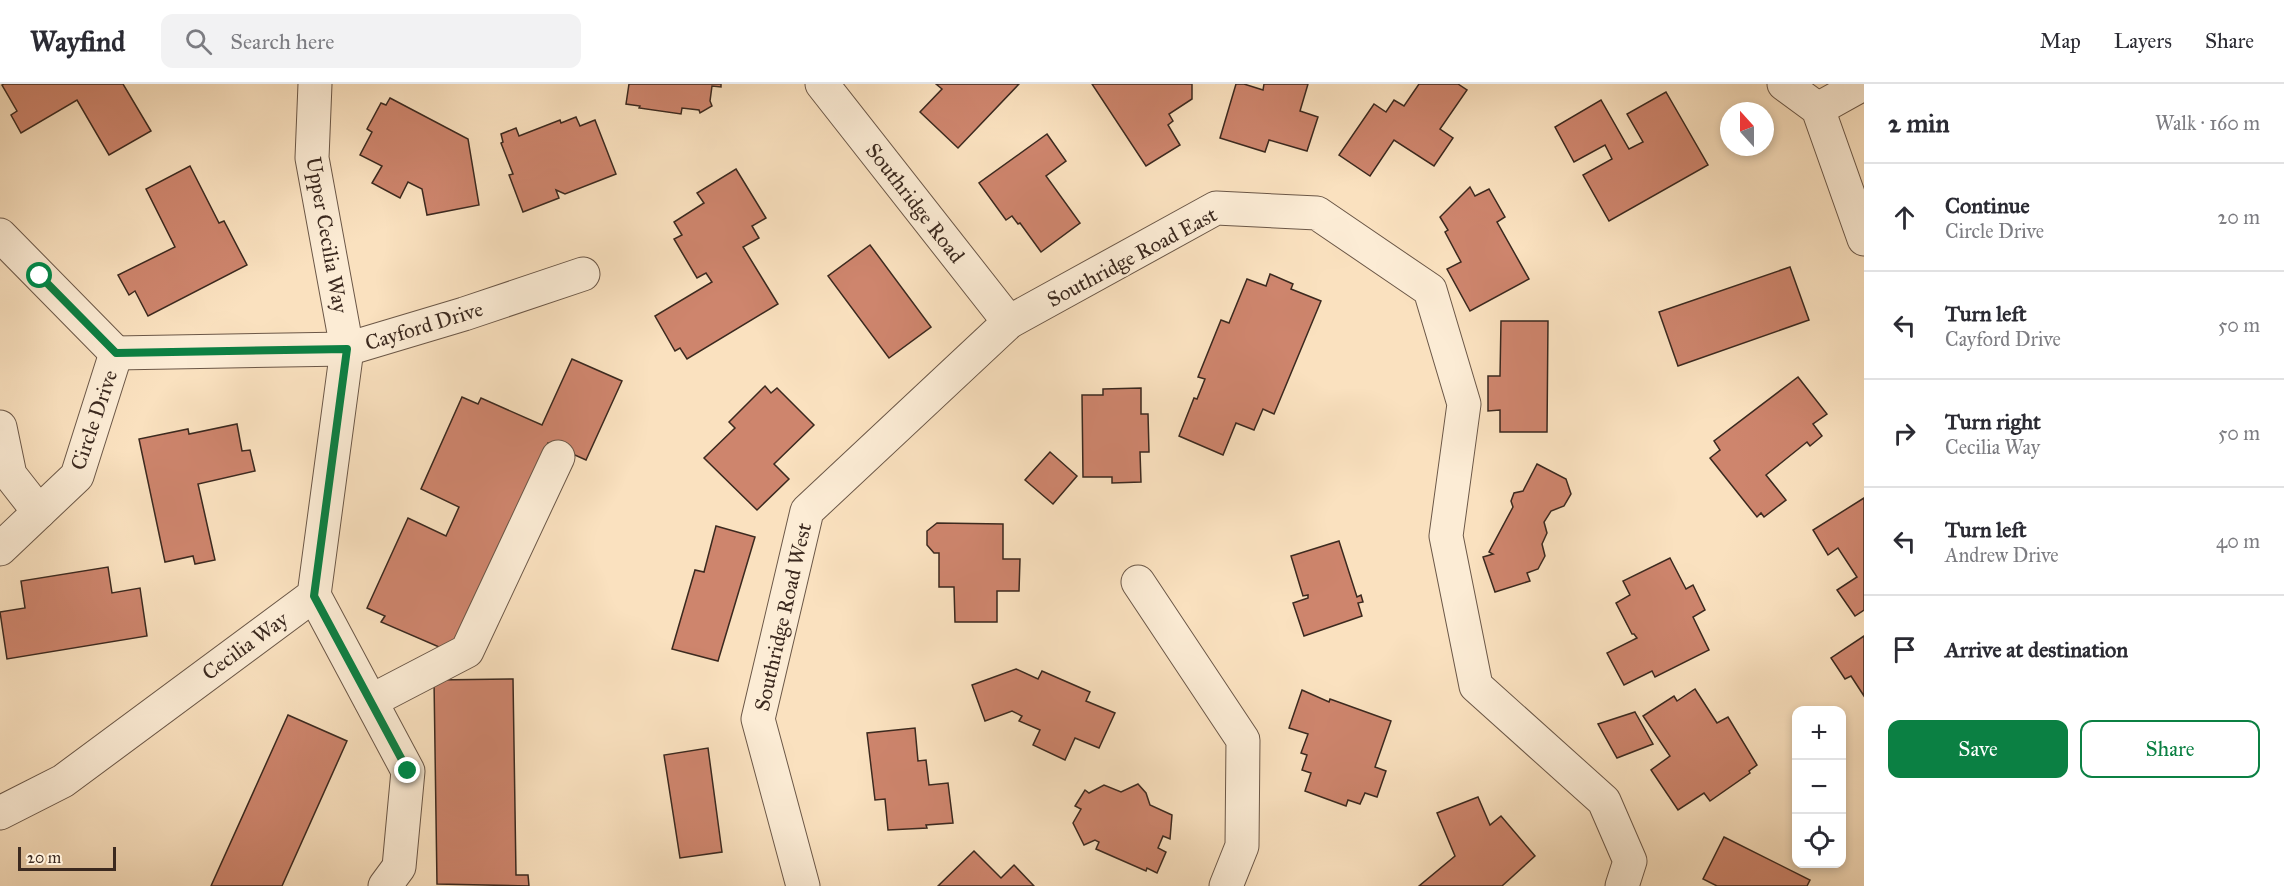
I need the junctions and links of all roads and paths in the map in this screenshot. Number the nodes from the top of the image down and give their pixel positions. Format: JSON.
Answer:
{"nodes":[{"id":1,"x":315,"y":84,"type":"edge"},
{"id":2,"x":1784,"y":84,"type":"edge"},
{"id":3,"x":1863,"y":84,"type":"edge"},
{"id":4,"x":832,"y":88,"type":"edge"},
{"id":5,"x":1818,"y":109,"type":"junction"},
{"id":6,"x":0,"y":235,"type":"edge"},
{"id":7,"x":1864,"y":239,"type":"edge"},
{"id":8,"x":583,"y":274,"type":"dead end"},
{"id":9,"x":1009,"y":322,"type":"junction"},
{"id":10,"x":347,"y":349,"type":"junction"},
{"id":11,"x":116,"y":353,"type":"junction"},
{"id":12,"x":0,"y":428,"type":"edge"},
{"id":13,"x":558,"y":457,"type":"dead end"},
{"id":14,"x":39,"y":512,"type":"junction"},
{"id":15,"x":0,"y":549,"type":"edge"},
{"id":16,"x":1138,"y":582,"type":"dead end"},
{"id":17,"x":314,"y":596,"type":"junction"},
{"id":18,"x":371,"y":701,"type":"junction"},
{"id":19,"x":0,"y":813,"type":"edge"},
{"id":20,"x":385,"y":886,"type":"edge"},
{"id":21,"x":803,"y":886,"type":"edge"},
{"id":22,"x":1226,"y":886,"type":"edge"},
{"id":23,"x":1622,"y":886,"type":"edge"}],
"edges":[{"from":1,"to":10,"type":"street","name":"Upper Cecilia Way"},
{"from":2,"to":5,"type":"street"},
{"from":3,"to":5,"type":"street"},
{"from":4,"to":9,"type":"street","name":"Southridge Road"},
{"from":5,"to":7,"type":"street"},
{"from":6,"to":11,"type":"street","name":"Circle Drive"},
{"from":8,"to":10,"type":"street","name":"Cayford Drive"},
{"from":9,"to":21,"type":"street","name":"Southridge Road West"},
{"from":9,"to":23,"type":"street","name":"Southridge Road East"},
{"from":10,"to":11,"type":"street","name":"Cayford Drive"},
{"from":10,"to":17,"type":"street"},
{"from":11,"to":14,"type":"street","name":"Circle Drive"},
{"from":12,"to":14,"type":"street"},
{"from":13,"to":18,"type":"street"},
{"from":14,"to":15,"type":"street","name":"Circle Drive"},
{"from":16,"to":22,"type":"street"},
{"from":17,"to":18,"type":"street"},
{"from":17,"to":19,"type":"street","name":"Cecilia Way"},
{"from":18,"to":20,"type":"street"}]}
